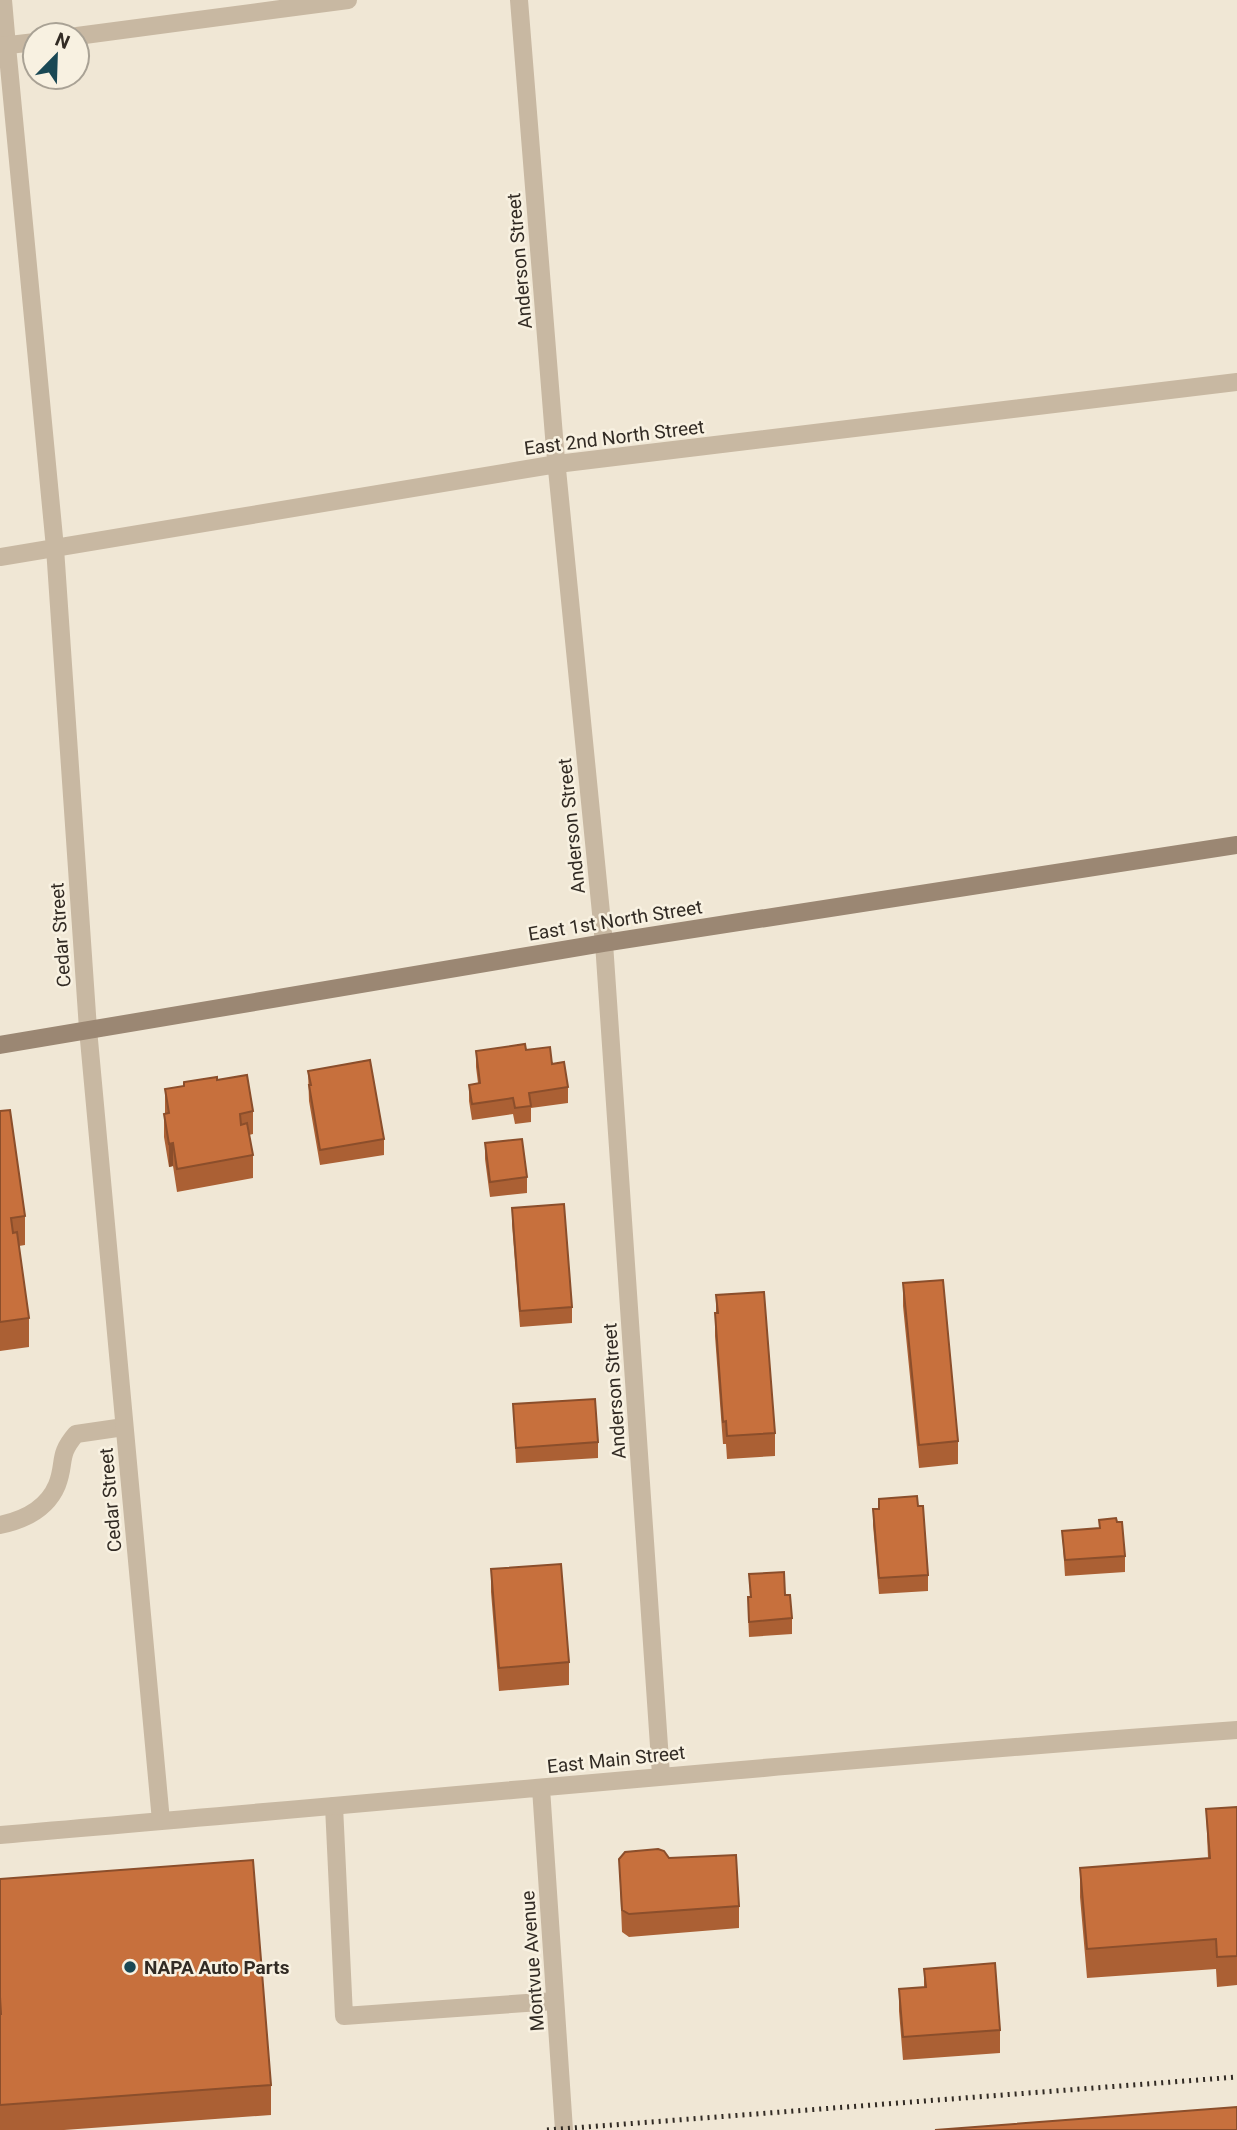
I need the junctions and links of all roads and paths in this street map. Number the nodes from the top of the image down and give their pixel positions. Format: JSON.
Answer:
{"nodes":[{"id":1,"x":3,"y":0,"type":"edge"},
{"id":2,"x":348,"y":0,"type":"edge"},
{"id":3,"x":519,"y":0,"type":"edge"},
{"id":4,"x":91,"y":34,"type":"edge"},
{"id":5,"x":21,"y":44,"type":"edge"},
{"id":6,"x":3,"y":46,"type":"edge"},
{"id":7,"x":1237,"y":382,"type":"edge"},
{"id":8,"x":557,"y":464,"type":"junction"},
{"id":9,"x":55,"y":548,"type":"junction"},
{"id":10,"x":0,"y":557,"type":"edge"},
{"id":11,"x":1237,"y":845,"type":"edge"},
{"id":12,"x":604,"y":943,"type":"junction"},
{"id":13,"x":88,"y":1029,"type":"junction"},
{"id":14,"x":0,"y":1045,"type":"edge"},
{"id":15,"x":124,"y":1427,"type":"junction"},
{"id":16,"x":0,"y":1525,"type":"edge"},
{"id":17,"x":1237,"y":1730,"type":"edge"},
{"id":18,"x":661,"y":1775,"type":"junction"},
{"id":19,"x":541,"y":1788,"type":"junction"},
{"id":20,"x":334,"y":1807,"type":"junction"},
{"id":21,"x":161,"y":1821,"type":"junction"},
{"id":22,"x":0,"y":1835,"type":"edge"},
{"id":23,"x":555,"y":2001,"type":"junction"},
{"id":24,"x":564,"y":2130,"type":"edge"}],
"edges":[{"from":1,"to":6,"type":"street","name":"Cedar Street"},
{"from":2,"to":4,"type":"street"},
{"from":3,"to":8,"type":"street","name":"Anderson Street"},
{"from":5,"to":6,"type":"street"},
{"from":6,"to":9,"type":"street","name":"Cedar Street"},
{"from":7,"to":8,"type":"street","name":"East 2nd North Street"},
{"from":8,"to":9,"type":"street","name":"East 2nd North Street"},
{"from":8,"to":12,"type":"street","name":"Anderson Street"},
{"from":9,"to":10,"type":"street","name":"East 2nd North Street"},
{"from":9,"to":13,"type":"street","name":"Cedar Street"},
{"from":11,"to":12,"type":"main road","name":"East 1st North Street"},
{"from":12,"to":13,"type":"main road","name":"East 1st North Street"},
{"from":12,"to":18,"type":"street","name":"Anderson Street"},
{"from":13,"to":14,"type":"main road","name":"East 1st North Street"},
{"from":13,"to":15,"type":"street","name":"Cedar Street"},
{"from":15,"to":16,"type":"street"},
{"from":15,"to":21,"type":"street","name":"Cedar Street"},
{"from":17,"to":18,"type":"street","name":"East Main Street"},
{"from":18,"to":19,"type":"street","name":"East Main Street"},
{"from":19,"to":20,"type":"street","name":"East Main Street"},
{"from":19,"to":23,"type":"street","name":"Montvue Avenue"},
{"from":20,"to":21,"type":"street","name":"East Main Street"},
{"from":20,"to":23,"type":"street"},
{"from":21,"to":22,"type":"street","name":"East Main Street"},
{"from":23,"to":24,"type":"street","name":"Montvue Avenue"}]}
